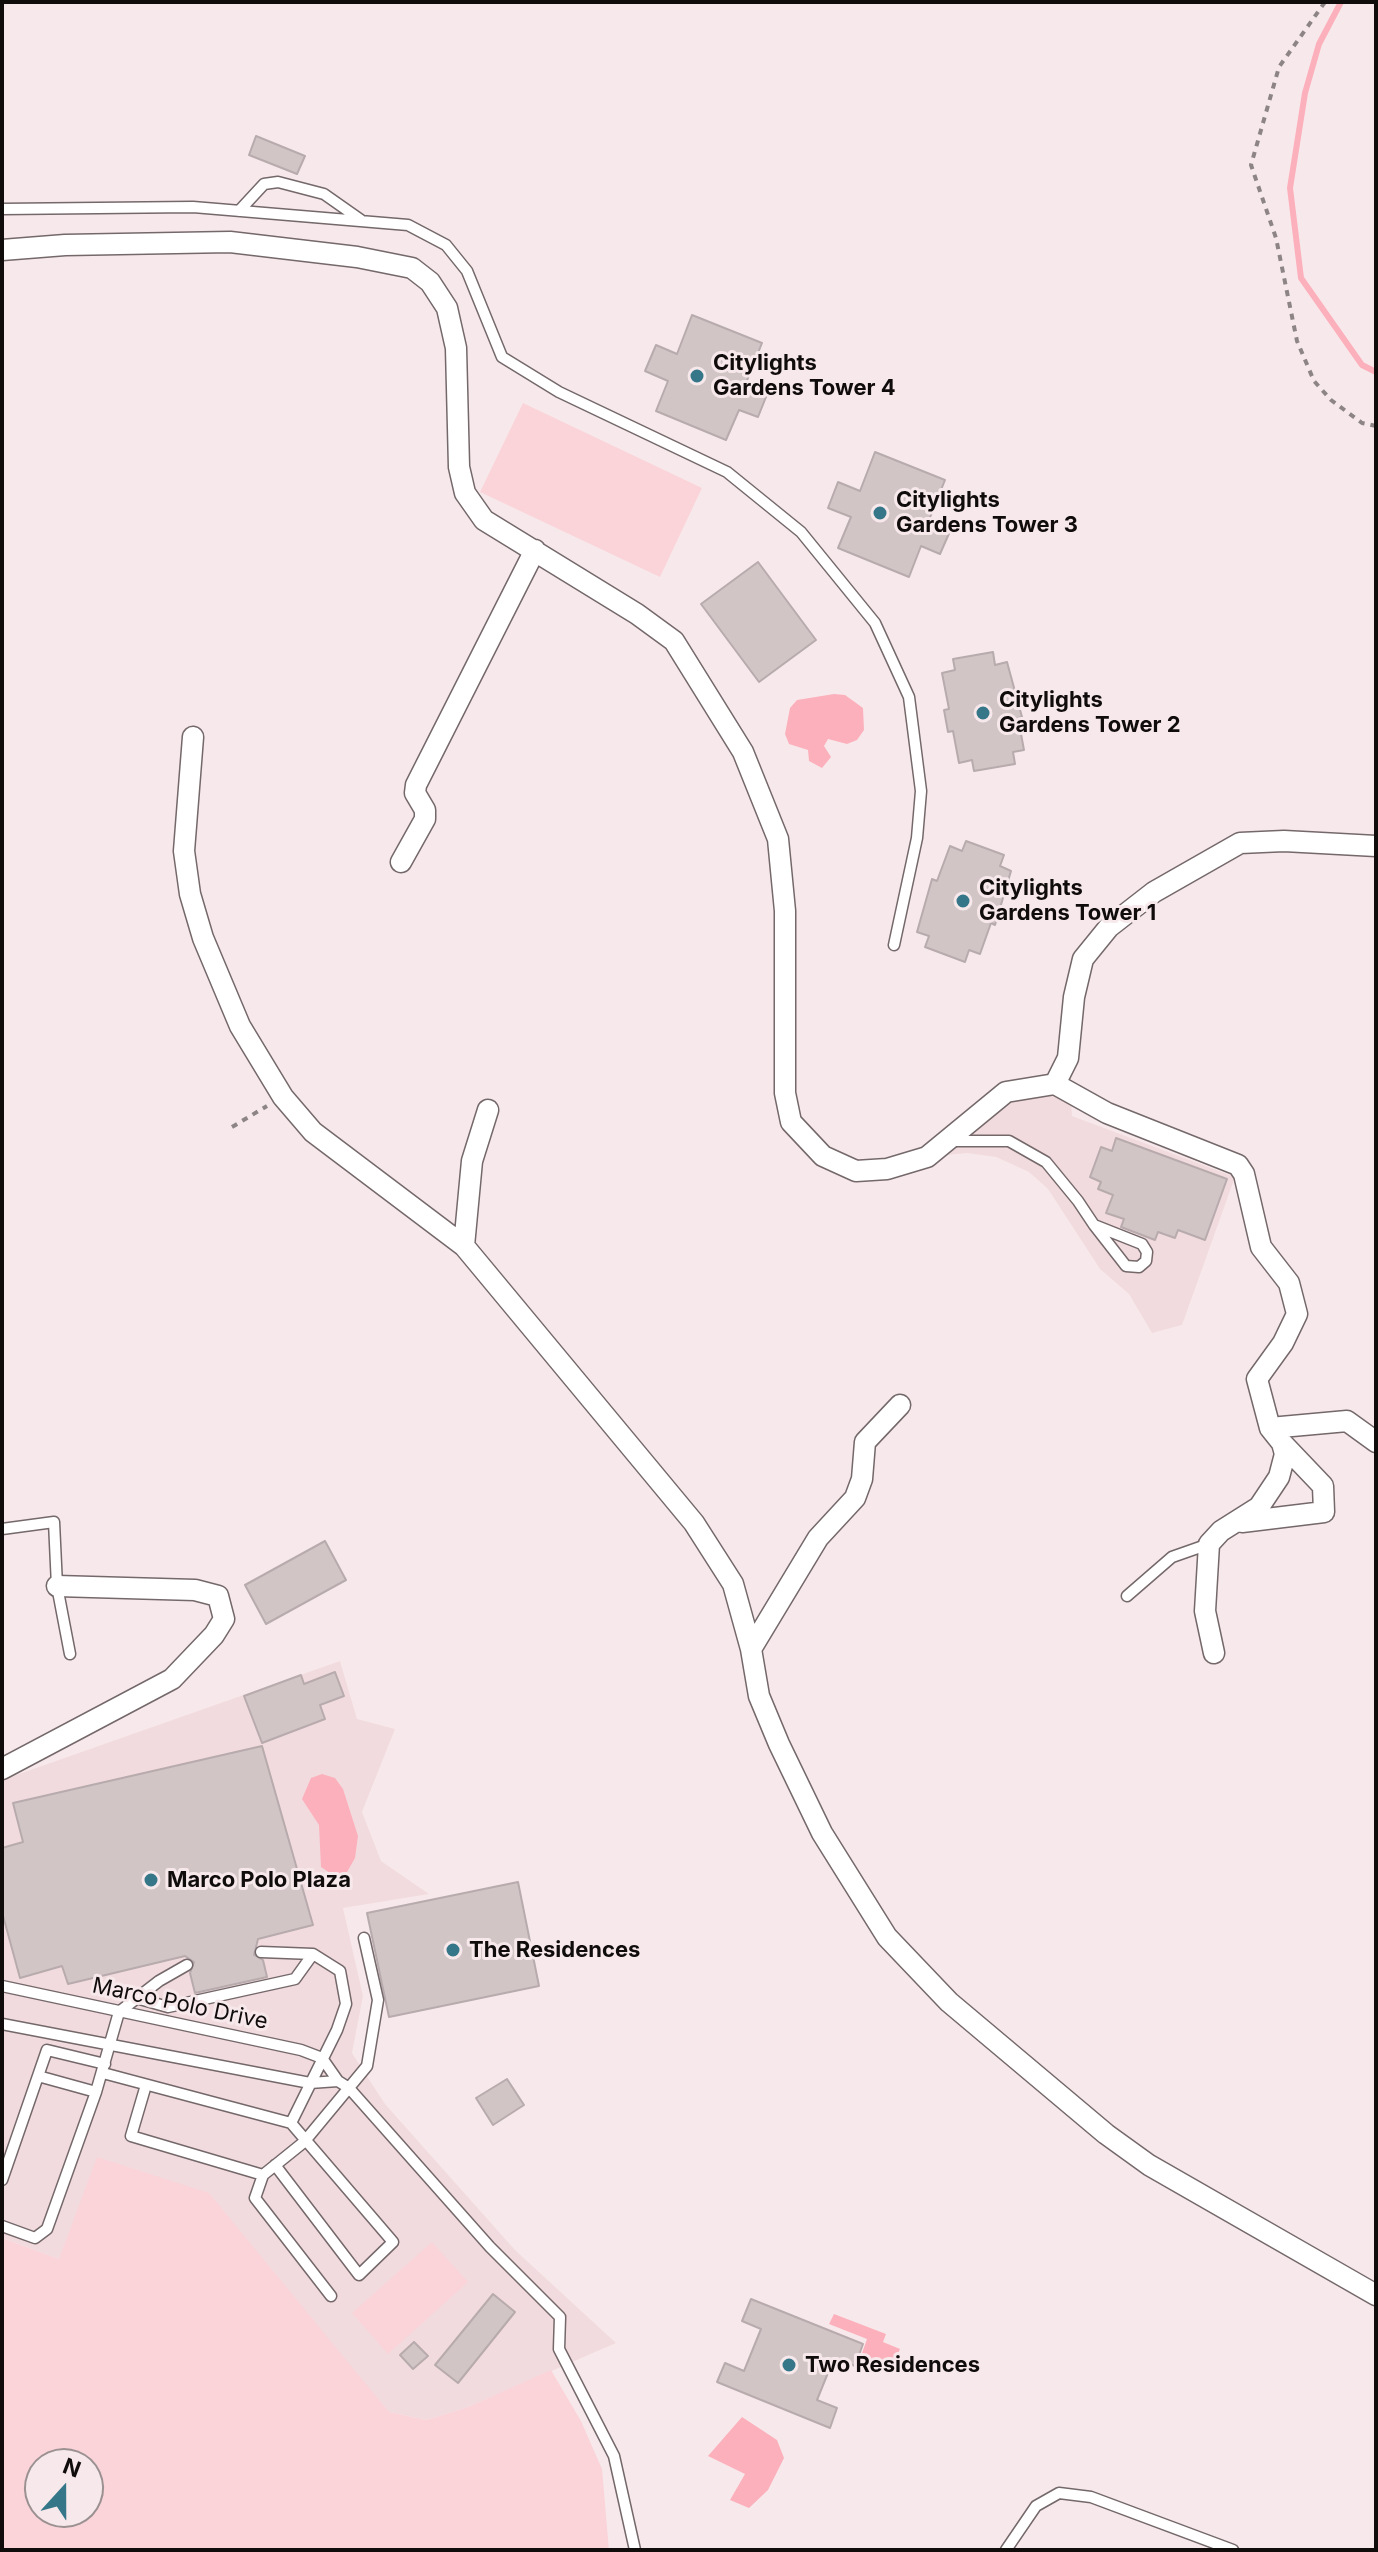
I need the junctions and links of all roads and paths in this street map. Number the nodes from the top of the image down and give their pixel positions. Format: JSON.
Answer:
{"nodes":[{"id":1,"x":1325,"y":2,"type":"edge"},
{"id":2,"x":2,"y":209,"type":"edge"},
{"id":3,"x":239,"y":211,"type":"junction"},
{"id":4,"x":363,"y":221,"type":"junction"},
{"id":5,"x":2,"y":250,"type":"edge"},
{"id":6,"x":1376,"y":426,"type":"edge"},
{"id":7,"x":535,"y":550,"type":"junction"},
{"id":8,"x":193,"y":737,"type":"dead end"},
{"id":9,"x":1376,"y":846,"type":"edge"},
{"id":10,"x":401,"y":862,"type":"dead end"},
{"id":11,"x":894,"y":945,"type":"dead end"},
{"id":12,"x":1055,"y":1084,"type":"junction"},
{"id":13,"x":283,"y":1097,"type":"junction"},
{"id":14,"x":488,"y":1110,"type":"dead end"},
{"id":15,"x":232,"y":1127,"type":"dead end"},
{"id":16,"x":945,"y":1141,"type":"junction"},
{"id":17,"x":1094,"y":1225,"type":"junction"},
{"id":18,"x":1130,"y":1242,"type":"junction"},
{"id":19,"x":464,"y":1246,"type":"junction"},
{"id":20,"x":1121,"y":1259,"type":"junction"},
{"id":21,"x":900,"y":1405,"type":"dead end"},
{"id":22,"x":1276,"y":1435,"type":"junction"},
{"id":23,"x":1376,"y":1442,"type":"edge"},
{"id":24,"x":1235,"y":1523,"type":"junction"},
{"id":25,"x":2,"y":1529,"type":"edge"},
{"id":26,"x":1209,"y":1544,"type":"junction"},
{"id":27,"x":57,"y":1586,"type":"junction"},
{"id":28,"x":1127,"y":1596,"type":"dead end"},
{"id":29,"x":751,"y":1649,"type":"junction"},
{"id":30,"x":1214,"y":1653,"type":"dead end"},
{"id":31,"x":70,"y":1654,"type":"dead end"},
{"id":32,"x":2,"y":1769,"type":"edge"},
{"id":33,"x":364,"y":1938,"type":"dead end"},
{"id":34,"x":261,"y":1952,"type":"dead end"},
{"id":35,"x":313,"y":1954,"type":"junction"},
{"id":36,"x":187,"y":1965,"type":"dead end"},
{"id":37,"x":2,"y":1986,"type":"edge"},
{"id":38,"x":136,"y":1998,"type":"junction"},
{"id":39,"x":119,"y":2012,"type":"junction"},
{"id":40,"x":2,"y":2024,"type":"edge"},
{"id":41,"x":111,"y":2042,"type":"junction"},
{"id":42,"x":322,"y":2058,"type":"junction"},
{"id":43,"x":104,"y":2068,"type":"junction"},
{"id":44,"x":38,"y":2076,"type":"junction"},
{"id":45,"x":338,"y":2081,"type":"junction"},
{"id":46,"x":310,"y":2083,"type":"junction"},
{"id":47,"x":146,"y":2085,"type":"junction"},
{"id":48,"x":349,"y":2088,"type":"junction"},
{"id":49,"x":96,"y":2092,"type":"junction"},
{"id":50,"x":291,"y":2123,"type":"junction"},
{"id":51,"x":304,"y":2142,"type":"junction"},
{"id":52,"x":275,"y":2165,"type":"junction"},
{"id":53,"x":263,"y":2175,"type":"junction"},
{"id":54,"x":2,"y":2180,"type":"edge"},
{"id":55,"x":2,"y":2226,"type":"edge"},
{"id":56,"x":1376,"y":2295,"type":"edge"},
{"id":57,"x":331,"y":2296,"type":"dead end"},
{"id":58,"x":635,"y":2550,"type":"edge"},
{"id":59,"x":1006,"y":2550,"type":"edge"},
{"id":60,"x":1233,"y":2550,"type":"edge"}],
"edges":[{"from":1,"to":6,"type":"path"},
{"from":2,"to":3,"type":"lane"},
{"from":3,"to":4,"type":"lane"},
{"from":3,"to":4,"type":"lane"},
{"from":4,"to":11,"type":"lane"},
{"from":5,"to":7,"type":"street"},
{"from":7,"to":10,"type":"street"},
{"from":7,"to":16,"type":"street"},
{"from":8,"to":13,"type":"street"},
{"from":9,"to":12,"type":"street"},
{"from":12,"to":16,"type":"street"},
{"from":12,"to":22,"type":"street"},
{"from":13,"to":15,"type":"path"},
{"from":13,"to":19,"type":"street"},
{"from":14,"to":19,"type":"street"},
{"from":16,"to":17,"type":"lane"},
{"from":17,"to":18,"type":"lane"},
{"from":17,"to":20,"type":"lane"},
{"from":18,"to":20,"type":"lane"},
{"from":18,"to":20,"type":"lane"},
{"from":19,"to":29,"type":"street"},
{"from":21,"to":29,"type":"street"},
{"from":22,"to":23,"type":"street"},
{"from":22,"to":24,"type":"street"},
{"from":22,"to":24,"type":"street"},
{"from":24,"to":26,"type":"street"},
{"from":25,"to":27,"type":"lane"},
{"from":26,"to":28,"type":"lane"},
{"from":26,"to":30,"type":"street"},
{"from":27,"to":31,"type":"lane"},
{"from":27,"to":32,"type":"street"},
{"from":29,"to":56,"type":"street"},
{"from":33,"to":48,"type":"lane"},
{"from":34,"to":35,"type":"lane"},
{"from":35,"to":38,"type":"lane"},
{"from":35,"to":42,"type":"lane"},
{"from":36,"to":38,"type":"lane"},
{"from":37,"to":39,"type":"lane","name":"Marco Polo Drive"},
{"from":38,"to":39,"type":"lane"},
{"from":39,"to":41,"type":"lane"},
{"from":39,"to":42,"type":"lane","name":"Marco Polo Drive"},
{"from":40,"to":41,"type":"lane"},
{"from":41,"to":43,"type":"lane"},
{"from":41,"to":46,"type":"lane"},
{"from":42,"to":45,"type":"lane"},
{"from":42,"to":46,"type":"lane"},
{"from":43,"to":44,"type":"lane"},
{"from":43,"to":47,"type":"lane"},
{"from":43,"to":49,"type":"lane"},
{"from":44,"to":49,"type":"lane"},
{"from":44,"to":54,"type":"lane"},
{"from":45,"to":46,"type":"lane"},
{"from":45,"to":48,"type":"lane"},
{"from":46,"to":50,"type":"lane"},
{"from":47,"to":50,"type":"lane"},
{"from":47,"to":53,"type":"lane"},
{"from":48,"to":51,"type":"lane"},
{"from":48,"to":58,"type":"lane"},
{"from":49,"to":55,"type":"lane"},
{"from":50,"to":51,"type":"lane"},
{"from":51,"to":52,"type":"lane"},
{"from":51,"to":52,"type":"lane"},
{"from":52,"to":53,"type":"lane"},
{"from":53,"to":57,"type":"lane"},
{"from":59,"to":60,"type":"lane"}]}
